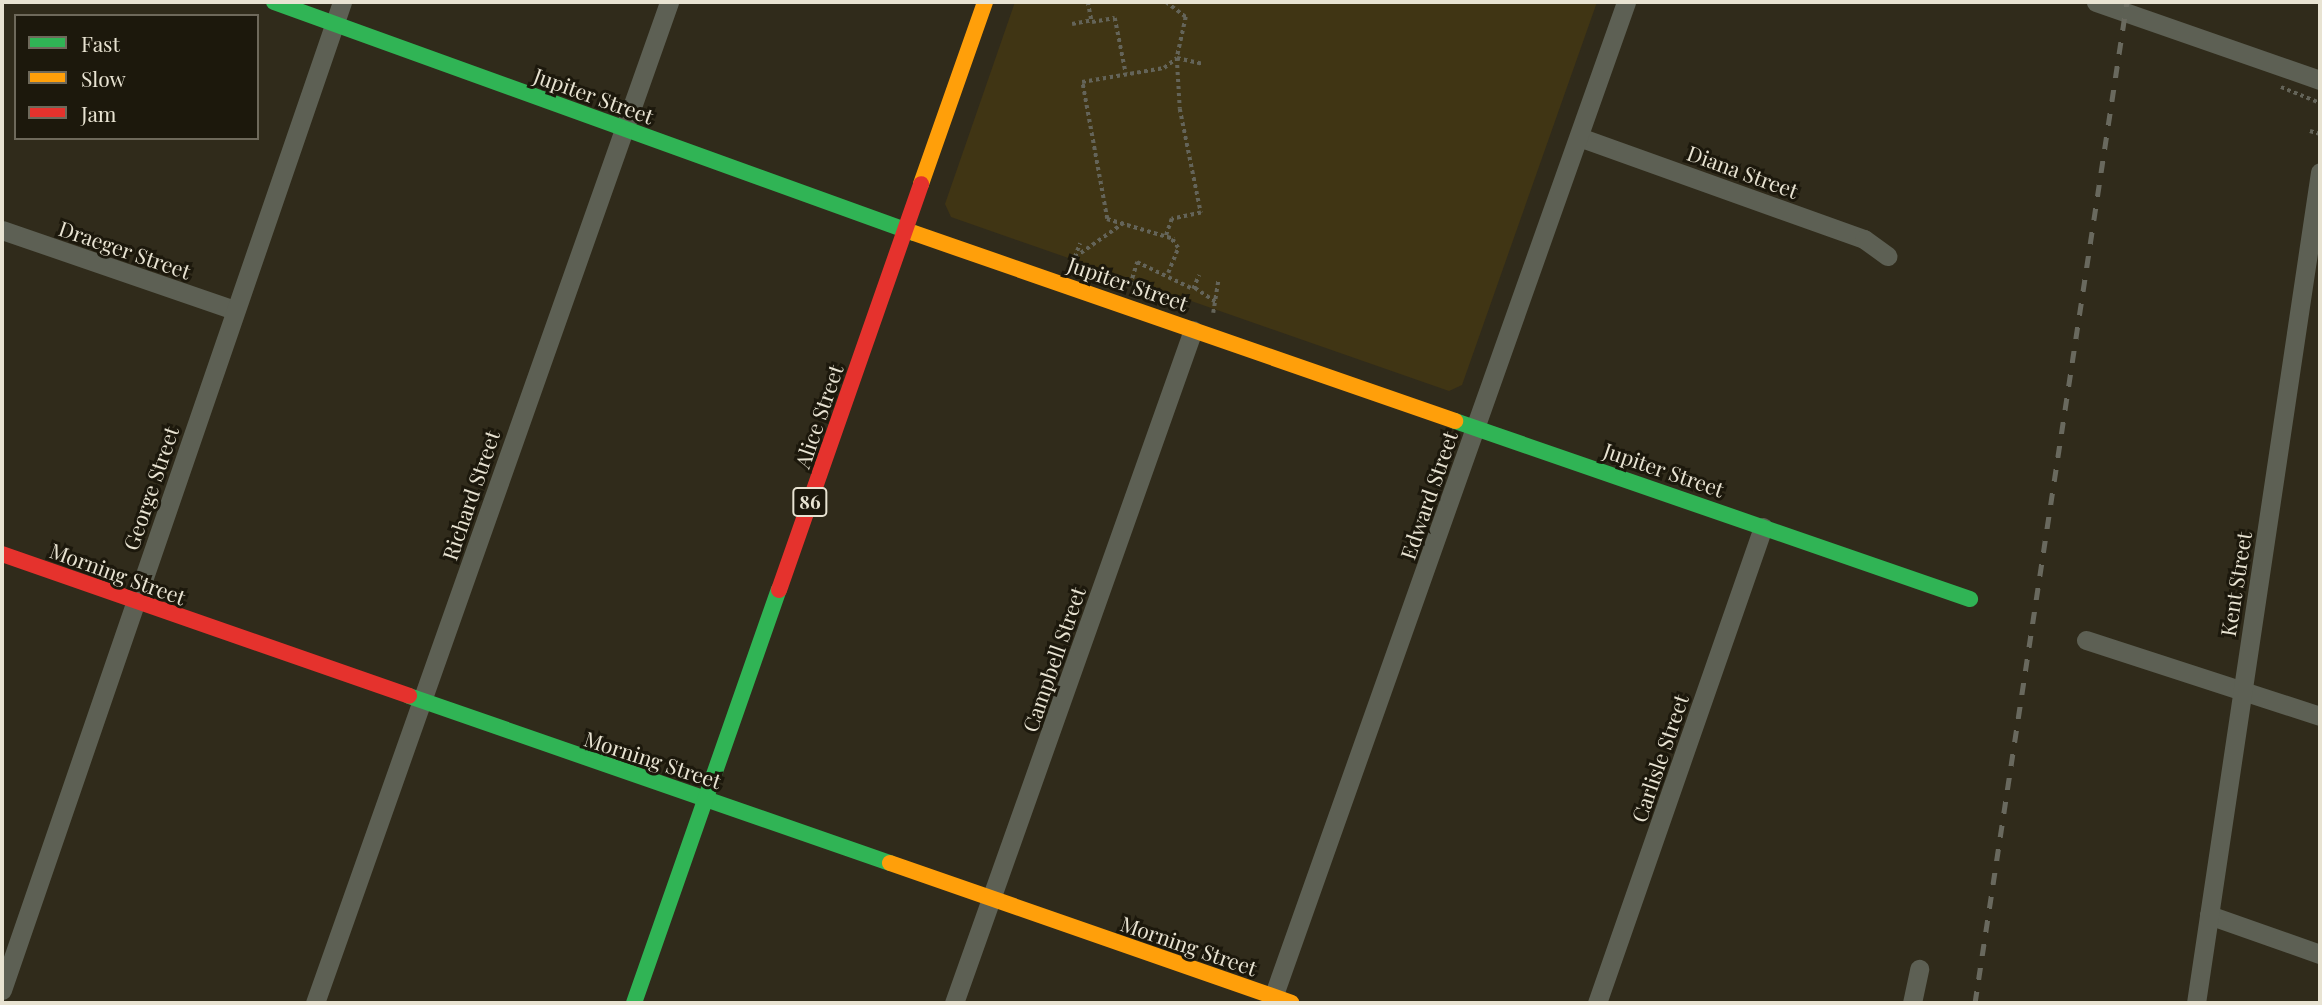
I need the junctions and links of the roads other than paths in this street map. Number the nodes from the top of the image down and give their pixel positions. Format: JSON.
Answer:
{"nodes":[{"id":1,"x":274,"y":2,"type":"edge"},
{"id":2,"x":342,"y":2,"type":"edge"},
{"id":3,"x":669,"y":2,"type":"edge"},
{"id":4,"x":985,"y":2,"type":"edge"},
{"id":5,"x":1626,"y":2,"type":"edge"},
{"id":6,"x":2096,"y":2,"type":"edge"},
{"id":7,"x":334,"y":22,"type":"junction"},
{"id":8,"x":2320,"y":80,"type":"edge"},
{"id":9,"x":622,"y":130,"type":"junction"},
{"id":10,"x":1579,"y":136,"type":"junction"},
{"id":11,"x":2320,"y":172,"type":"edge"},
{"id":12,"x":2,"y":230,"type":"edge"},
{"id":13,"x":905,"y":230,"type":"junction"},
{"id":14,"x":1887,"y":256,"type":"dead end"},
{"id":15,"x":234,"y":310,"type":"junction"},
{"id":16,"x":1193,"y":330,"type":"junction"},
{"id":17,"x":1476,"y":428,"type":"junction"},
{"id":18,"x":1763,"y":527,"type":"junction"},
{"id":19,"x":2,"y":554,"type":"edge"},
{"id":20,"x":1970,"y":599,"type":"dead end"},
{"id":21,"x":135,"y":602,"type":"junction"},
{"id":22,"x":2087,"y":640,"type":"dead end"},
{"id":23,"x":2242,"y":690,"type":"junction"},
{"id":24,"x":421,"y":702,"type":"junction"},
{"id":25,"x":2320,"y":716,"type":"edge"},
{"id":26,"x":705,"y":800,"type":"junction"},
{"id":27,"x":992,"y":898,"type":"junction"},
{"id":28,"x":2209,"y":915,"type":"junction"},
{"id":29,"x":2320,"y":954,"type":"edge"},
{"id":30,"x":1919,"y":969,"type":"dead end"},
{"id":31,"x":2,"y":990,"type":"edge"},
{"id":32,"x":1279,"y":1001,"type":"edge"},
{"id":33,"x":315,"y":1003,"type":"edge"},
{"id":34,"x":634,"y":1003,"type":"edge"},
{"id":35,"x":954,"y":1003,"type":"edge"},
{"id":36,"x":1597,"y":1003,"type":"edge"},
{"id":37,"x":1912,"y":1003,"type":"edge"},
{"id":38,"x":2196,"y":1003,"type":"edge"}],
"edges":[{"from":1,"to":7,"type":"street","name":"Jupiter Street"},
{"from":2,"to":7,"type":"street","name":"George Street"},
{"from":3,"to":9,"type":"street","name":"Richard Street"},
{"from":4,"to":13,"type":"street","name":"Alice Street","number":"86"},
{"from":5,"to":10,"type":"street","name":"Edward Street"},
{"from":6,"to":8,"type":"street"},
{"from":7,"to":9,"type":"street","name":"Jupiter Street"},
{"from":7,"to":15,"type":"street","name":"George Street"},
{"from":9,"to":13,"type":"street","name":"Jupiter Street"},
{"from":9,"to":24,"type":"street","name":"Richard Street"},
{"from":10,"to":14,"type":"street","name":"Diana Street"},
{"from":10,"to":17,"type":"street","name":"Edward Street"},
{"from":11,"to":23,"type":"street","name":"Kent Street"},
{"from":12,"to":15,"type":"street","name":"Draeger Street"},
{"from":13,"to":16,"type":"street","name":"Jupiter Street"},
{"from":13,"to":26,"type":"street","name":"Alice Street","number":"86"},
{"from":15,"to":21,"type":"street","name":"George Street"},
{"from":16,"to":17,"type":"street","name":"Jupiter Street"},
{"from":16,"to":27,"type":"street","name":"Campbell Street"},
{"from":17,"to":18,"type":"street","name":"Jupiter Street"},
{"from":17,"to":32,"type":"street","name":"Edward Street"},
{"from":18,"to":20,"type":"street","name":"Jupiter Street"},
{"from":18,"to":36,"type":"street","name":"Carlisle Street"},
{"from":19,"to":21,"type":"street","name":"Morning Street"},
{"from":21,"to":24,"type":"street","name":"Morning Street"},
{"from":21,"to":31,"type":"street","name":"George Street"},
{"from":22,"to":23,"type":"street"},
{"from":23,"to":25,"type":"street"},
{"from":23,"to":28,"type":"street","name":"Kent Street"},
{"from":24,"to":26,"type":"street","name":"Morning Street"},
{"from":24,"to":33,"type":"street","name":"Richard Street"},
{"from":26,"to":27,"type":"street","name":"Morning Street"},
{"from":26,"to":34,"type":"street","name":"Alice Street","number":"86"},
{"from":27,"to":32,"type":"street","name":"Morning Street"},
{"from":27,"to":35,"type":"street","name":"Campbell Street"},
{"from":28,"to":29,"type":"street"},
{"from":28,"to":38,"type":"street","name":"Kent Street"},
{"from":30,"to":37,"type":"street"}]}
